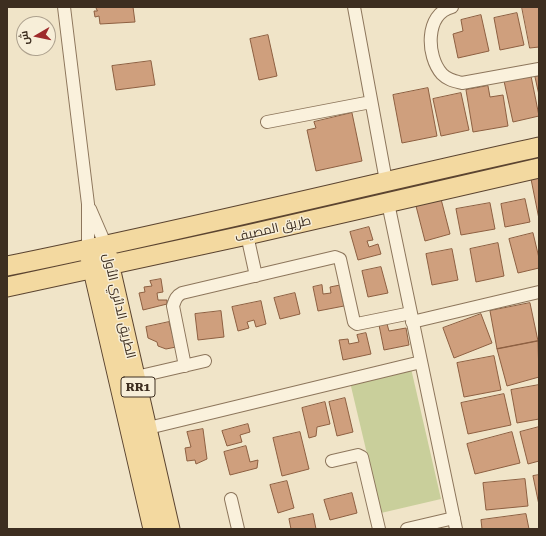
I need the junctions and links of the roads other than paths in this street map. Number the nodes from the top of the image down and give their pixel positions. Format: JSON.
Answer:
{"nodes":[{"id":1,"x":64,"y":7,"type":"edge"},
{"id":2,"x":354,"y":7,"type":"edge"},
{"id":3,"x":452,"y":7,"type":"edge"},
{"id":4,"x":539,"y":69,"type":"edge"},
{"id":5,"x":371,"y":102,"type":"junction"},
{"id":6,"x":267,"y":122,"type":"dead end"},
{"id":7,"x":539,"y":147,"type":"edge"},
{"id":8,"x":539,"y":168,"type":"edge"},
{"id":9,"x":386,"y":181,"type":"junction"},
{"id":10,"x":388,"y":203,"type":"junction"},
{"id":11,"x":88,"y":204,"type":"junction"},
{"id":12,"x":247,"y":235,"type":"junction"},
{"id":13,"x":97,"y":248,"type":"junction"},
{"id":14,"x":7,"y":266,"type":"edge"},
{"id":15,"x":102,"y":268,"type":"junction"},
{"id":16,"x":256,"y":276,"type":"junction"},
{"id":17,"x":7,"y":287,"type":"edge"},
{"id":18,"x":539,"y":292,"type":"edge"},
{"id":19,"x":412,"y":317,"type":"junction"},
{"id":20,"x":205,"y":361,"type":"dead end"},
{"id":21,"x":421,"y":362,"type":"junction"},
{"id":22,"x":185,"y":366,"type":"junction"},
{"id":23,"x":136,"y":377,"type":"junction"},
{"id":24,"x":139,"y":431,"type":"junction"},
{"id":25,"x":332,"y":461,"type":"dead end"},
{"id":26,"x":231,"y":499,"type":"dead end"},
{"id":27,"x":455,"y":523,"type":"edge"},
{"id":28,"x":411,"y":528,"type":"edge"},
{"id":29,"x":152,"y":529,"type":"edge"},
{"id":30,"x":170,"y":529,"type":"edge"},
{"id":31,"x":238,"y":529,"type":"edge"},
{"id":32,"x":379,"y":529,"type":"edge"}],
"edges":[{"from":1,"to":11,"type":"street"},
{"from":2,"to":5,"type":"street"},
{"from":3,"to":4,"type":"street"},
{"from":5,"to":6,"type":"street"},
{"from":5,"to":9,"type":"street"},
{"from":7,"to":9,"type":"main road","name":"طريق المصيف"},
{"from":8,"to":10,"type":"main road","name":"طريق المصيف"},
{"from":9,"to":13,"type":"main road","name":"طريق المصيف"},
{"from":10,"to":12,"type":"main road","name":"طريق المصيف"},
{"from":10,"to":19,"type":"street"},
{"from":11,"to":13,"type":"street"},
{"from":11,"to":13,"type":"street"},
{"from":12,"to":15,"type":"main road","name":"طريق المصيف"},
{"from":12,"to":16,"type":"street"},
{"from":13,"to":14,"type":"main road","name":"طريق المصيف"},
{"from":13,"to":15,"type":"main road","name":"الطريق الدائري الأول","number":"RR1"},
{"from":15,"to":17,"type":"main road","name":"طريق المصيف"},
{"from":15,"to":23,"type":"main road","name":"الطريق الدائري الأول","number":"RR1"},
{"from":15,"to":24,"type":"main road","name":"الطريق الدائري الأول","number":"RR1"},
{"from":16,"to":19,"type":"street"},
{"from":16,"to":22,"type":"street"},
{"from":18,"to":19,"type":"street"},
{"from":19,"to":21,"type":"street"},
{"from":20,"to":22,"type":"street"},
{"from":21,"to":24,"type":"street"},
{"from":21,"to":27,"type":"street"},
{"from":22,"to":23,"type":"street"},
{"from":23,"to":24,"type":"main road","name":"الطريق الدائري الأول","number":"RR1"},
{"from":24,"to":29,"type":"main road","name":"الطريق الدائري الأول","number":"RR1"},
{"from":24,"to":30,"type":"main road","name":"الطريق الدائري الأول","number":"RR1"},
{"from":25,"to":32,"type":"street"},
{"from":26,"to":31,"type":"street"},
{"from":27,"to":28,"type":"street"}]}
